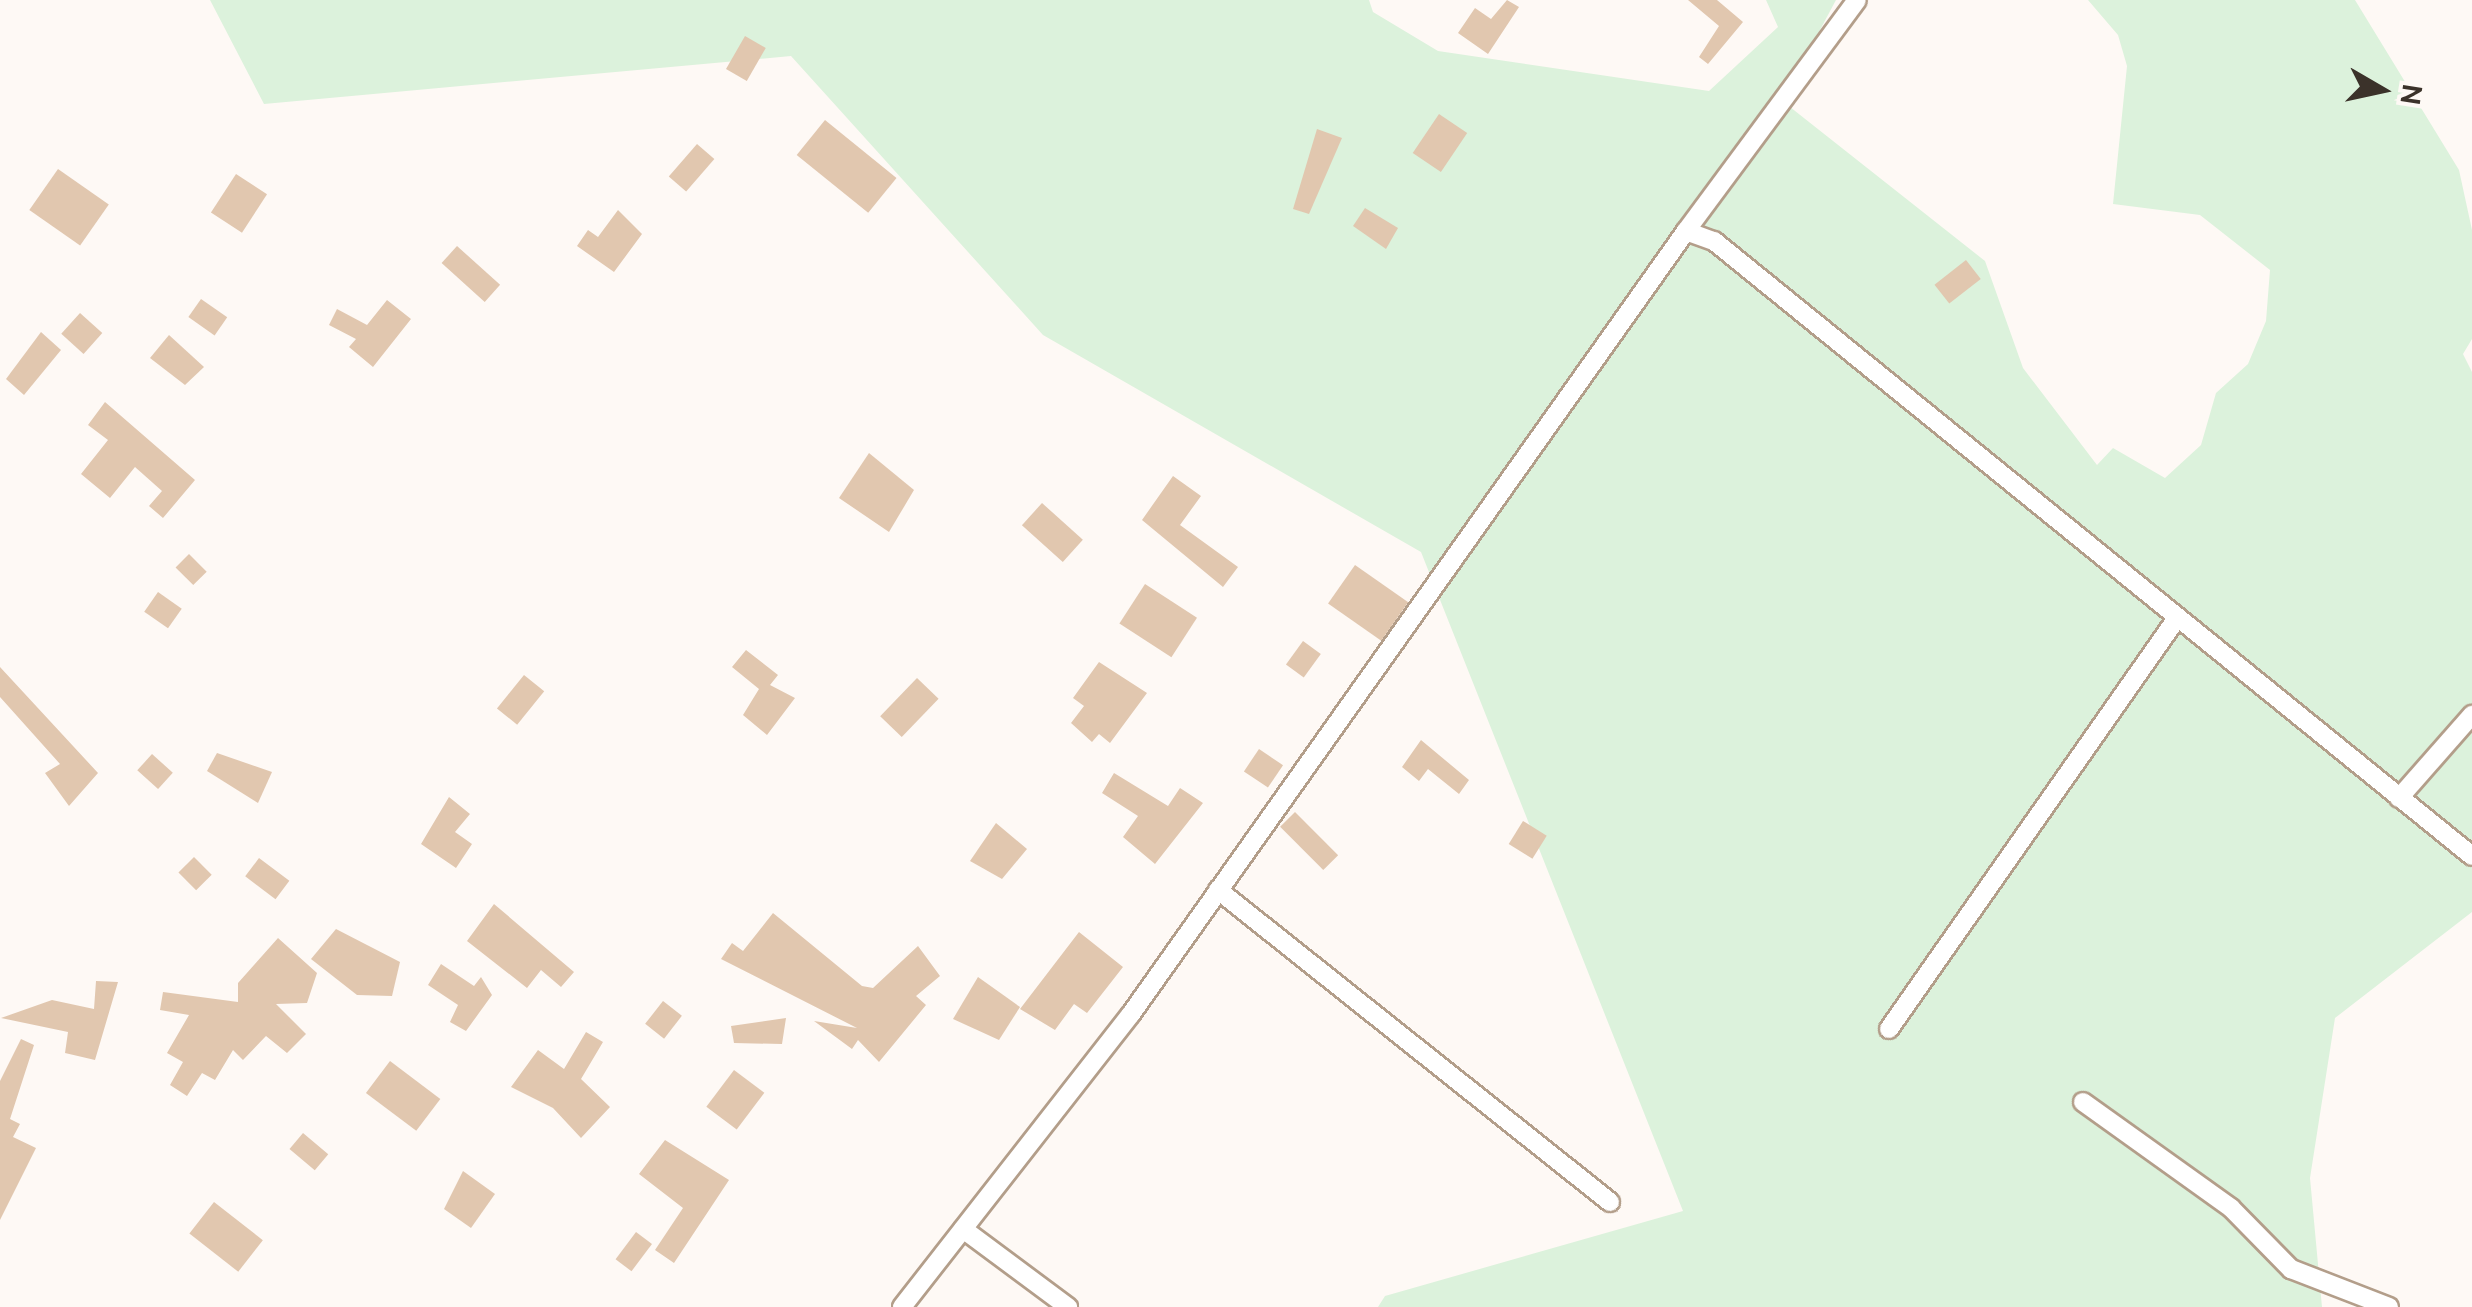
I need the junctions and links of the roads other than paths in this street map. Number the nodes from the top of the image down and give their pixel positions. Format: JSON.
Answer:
{"nodes":[{"id":1,"x":1857,"y":0,"type":"edge"},
{"id":2,"x":1686,"y":231,"type":"junction"},
{"id":3,"x":2177,"y":618,"type":"junction"},
{"id":4,"x":2472,"y":715,"type":"edge"},
{"id":5,"x":2399,"y":798,"type":"junction"},
{"id":6,"x":2472,"y":856,"type":"edge"},
{"id":7,"x":1218,"y":890,"type":"junction"},
{"id":8,"x":1890,"y":1029,"type":"dead end"},
{"id":9,"x":2082,"y":1102,"type":"dead end"},
{"id":10,"x":1610,"y":1202,"type":"dead end"},
{"id":11,"x":963,"y":1229,"type":"junction"},
{"id":12,"x":902,"y":1307,"type":"edge"},
{"id":13,"x":1068,"y":1307,"type":"edge"},
{"id":14,"x":2389,"y":1307,"type":"edge"}],
"edges":[{"from":1,"to":2,"type":"street"},
{"from":2,"to":3,"type":"street"},
{"from":2,"to":7,"type":"street"},
{"from":3,"to":5,"type":"street"},
{"from":3,"to":8,"type":"street"},
{"from":4,"to":5,"type":"street"},
{"from":5,"to":6,"type":"street"},
{"from":7,"to":10,"type":"street"},
{"from":7,"to":11,"type":"street"},
{"from":9,"to":14,"type":"street"},
{"from":11,"to":12,"type":"street"},
{"from":11,"to":13,"type":"street"}]}
